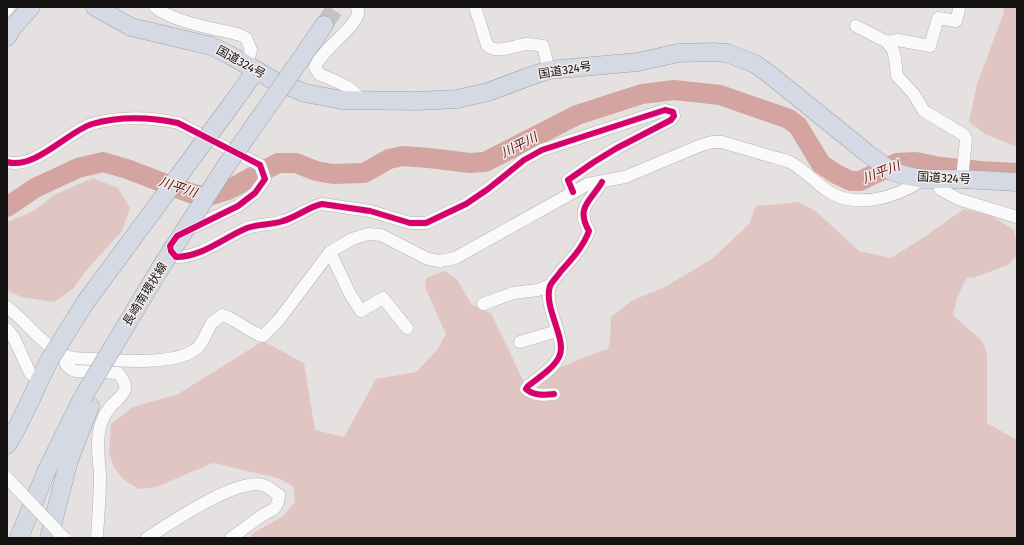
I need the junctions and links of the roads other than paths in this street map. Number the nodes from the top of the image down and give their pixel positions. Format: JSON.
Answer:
{"nodes":[{"id":1,"x":9,"y":7,"type":"edge"},
{"id":2,"x":95,"y":7,"type":"edge"},
{"id":3,"x":155,"y":7,"type":"edge"},
{"id":4,"x":357,"y":7,"type":"edge"},
{"id":5,"x":475,"y":7,"type":"edge"},
{"id":6,"x":28,"y":8,"type":"edge"},
{"id":7,"x":7,"y":10,"type":"edge"},
{"id":8,"x":959,"y":10,"type":"dead end"},
{"id":9,"x":324,"y":25,"type":"tunnel mouth"},
{"id":10,"x":856,"y":26,"type":"dead end"},
{"id":11,"x":7,"y":37,"type":"edge"},
{"id":12,"x":887,"y":42,"type":"junction"},
{"id":13,"x":251,"y":67,"type":"junction"},
{"id":14,"x":549,"y":70,"type":"junction"},
{"id":15,"x":362,"y":101,"type":"junction"},
{"id":16,"x":7,"y":162,"type":"edge"},
{"id":17,"x":931,"y":179,"type":"junction"},
{"id":18,"x":962,"y":179,"type":"junction"},
{"id":19,"x":602,"y":182,"type":"junction"},
{"id":20,"x":1017,"y":182,"type":"edge"},
{"id":21,"x":573,"y":192,"type":"junction"},
{"id":22,"x":1017,"y":217,"type":"edge"},
{"id":23,"x":330,"y":252,"type":"junction"},
{"id":24,"x":550,"y":285,"type":"junction"},
{"id":25,"x":483,"y":304,"type":"dead end"},
{"id":26,"x":7,"y":307,"type":"edge"},
{"id":27,"x":7,"y":328,"type":"edge"},
{"id":28,"x":407,"y":328,"type":"dead end"},
{"id":29,"x":557,"y":331,"type":"junction"},
{"id":30,"x":520,"y":342,"type":"dead end"},
{"id":31,"x":57,"y":357,"type":"junction"},
{"id":32,"x":39,"y":380,"type":"junction"},
{"id":33,"x":554,"y":394,"type":"dead end"},
{"id":34,"x":88,"y":399,"type":"junction"},
{"id":35,"x":73,"y":415,"type":"junction"},
{"id":36,"x":7,"y":445,"type":"edge"},
{"id":37,"x":7,"y":478,"type":"edge"},
{"id":38,"x":14,"y":538,"type":"edge"},
{"id":39,"x":19,"y":538,"type":"edge"},
{"id":40,"x":49,"y":538,"type":"edge"},
{"id":41,"x":64,"y":538,"type":"edge"},
{"id":42,"x":97,"y":538,"type":"edge"},
{"id":43,"x":147,"y":538,"type":"edge"},
{"id":44,"x":231,"y":538,"type":"edge"}],
"edges":[{"from":1,"to":7,"type":"street"},
{"from":2,"to":13,"type":"highway","name":"国道324号"},
{"from":3,"to":13,"type":"street"},
{"from":4,"to":15,"type":"street"},
{"from":5,"to":14,"type":"street"},
{"from":6,"to":11,"type":"highway"},
{"from":8,"to":12,"type":"street"},
{"from":9,"to":34,"type":"highway","name":"長崎南環状線","bridge":true},
{"from":10,"to":12,"type":"street"},
{"from":12,"to":18,"type":"street"},
{"from":13,"to":15,"type":"highway","name":"国道324号"},
{"from":13,"to":31,"type":"highway","bridge":true},
{"from":14,"to":15,"type":"highway","name":"国道324号"},
{"from":14,"to":17,"type":"highway","name":"国道324号"},
{"from":16,"to":21,"type":"street"},
{"from":17,"to":18,"type":"highway","name":"国道324号"},
{"from":17,"to":19,"type":"street"},
{"from":17,"to":22,"type":"street"},
{"from":18,"to":20,"type":"highway","name":"国道324号"},
{"from":19,"to":21,"type":"street"},
{"from":19,"to":24,"type":"street"},
{"from":21,"to":23,"type":"street"},
{"from":23,"to":28,"type":"street"},
{"from":23,"to":31,"type":"street"},
{"from":24,"to":25,"type":"street"},
{"from":24,"to":29,"type":"street"},
{"from":26,"to":31,"type":"street"},
{"from":27,"to":32,"type":"street"},
{"from":29,"to":30,"type":"street"},
{"from":29,"to":33,"type":"street"},
{"from":31,"to":32,"type":"highway"},
{"from":31,"to":42,"type":"street"},
{"from":32,"to":36,"type":"highway"},
{"from":34,"to":35,"type":"highway"},
{"from":34,"to":40,"type":"highway"},
{"from":35,"to":38,"type":"highway"},
{"from":35,"to":39,"type":"highway"},
{"from":37,"to":41,"type":"street","bridge":true},
{"from":43,"to":44,"type":"street"}]}
